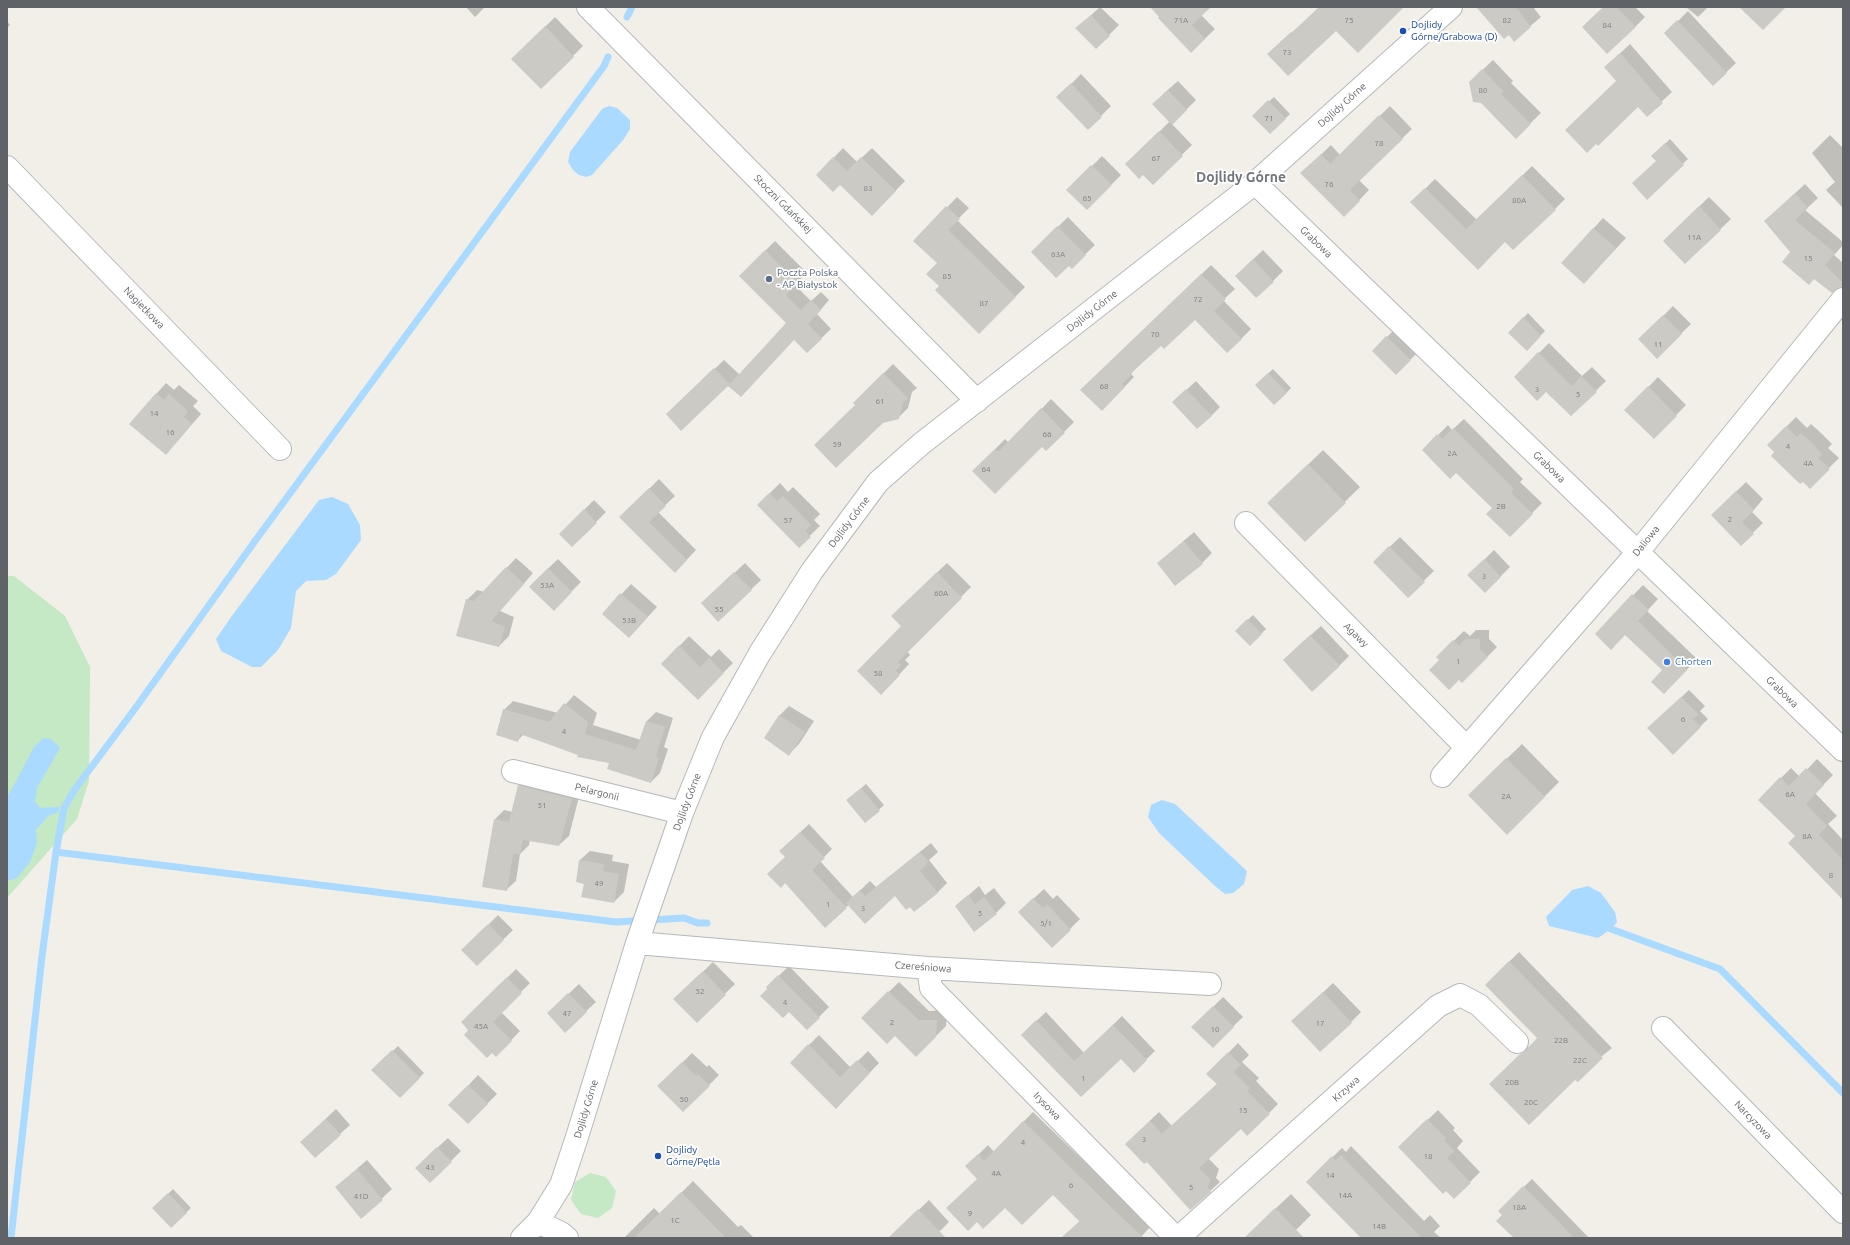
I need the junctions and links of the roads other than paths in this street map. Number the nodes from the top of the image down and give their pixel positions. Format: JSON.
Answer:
{"nodes":[{"id":1,"x":588,"y":7,"type":"edge"},
{"id":2,"x":1451,"y":7,"type":"edge"},
{"id":3,"x":7,"y":167,"type":"edge"},
{"id":4,"x":1255,"y":183,"type":"junction"},
{"id":5,"x":1843,"y":299,"type":"edge"},
{"id":6,"x":977,"y":401,"type":"junction"},
{"id":7,"x":280,"y":449,"type":"dead end"},
{"id":8,"x":1246,"y":523,"type":"dead end"},
{"id":9,"x":1637,"y":553,"type":"junction"},
{"id":10,"x":1466,"y":746,"type":"junction"},
{"id":11,"x":1843,"y":750,"type":"edge"},
{"id":12,"x":513,"y":771,"type":"dead end"},
{"id":13,"x":1442,"y":776,"type":"dead end"},
{"id":14,"x":682,"y":813,"type":"junction"},
{"id":15,"x":637,"y":942,"type":"junction"},
{"id":16,"x":928,"y":968,"type":"junction"},
{"id":17,"x":1210,"y":984,"type":"dead end"},
{"id":18,"x":1663,"y":1028,"type":"dead end"},
{"id":19,"x":1517,"y":1042,"type":"dead end"},
{"id":20,"x":1843,"y":1212,"type":"edge"},
{"id":21,"x":538,"y":1222,"type":"junction"},
{"id":22,"x":522,"y":1238,"type":"edge"},
{"id":23,"x":567,"y":1238,"type":"edge"},
{"id":24,"x":1177,"y":1238,"type":"edge"}],
"edges":[{"from":1,"to":6,"type":"street","name":"Stoczni Gdańskiej"},
{"from":2,"to":4,"type":"street","name":"Dojlidy Górne"},
{"from":3,"to":7,"type":"street","name":"Nagietkowa"},
{"from":4,"to":6,"type":"street","name":"Dojlidy Górne"},
{"from":4,"to":9,"type":"street","name":"Grabowa"},
{"from":5,"to":9,"type":"street","name":"Daliowa"},
{"from":6,"to":14,"type":"street","name":"Dojlidy Górne"},
{"from":8,"to":10,"type":"street","name":"Agawy"},
{"from":9,"to":10,"type":"street","name":"Daliowa"},
{"from":9,"to":11,"type":"street","name":"Grabowa"},
{"from":10,"to":13,"type":"street","name":"Daliowa"},
{"from":12,"to":14,"type":"street","name":"Pelargonii"},
{"from":14,"to":15,"type":"street","name":"Dojlidy Górne"},
{"from":15,"to":16,"type":"street","name":"Czereśniowa"},
{"from":15,"to":21,"type":"street","name":"Dojlidy Górne"},
{"from":16,"to":17,"type":"street","name":"Czereśniowa"},
{"from":16,"to":24,"type":"street","name":"Irysowa"},
{"from":18,"to":20,"type":"street","name":"Narcyzowa"},
{"from":19,"to":24,"type":"street","name":"Krzywa"},
{"from":21,"to":22,"type":"street","name":"Dojlidy Górne"},
{"from":21,"to":23,"type":"street"}]}
